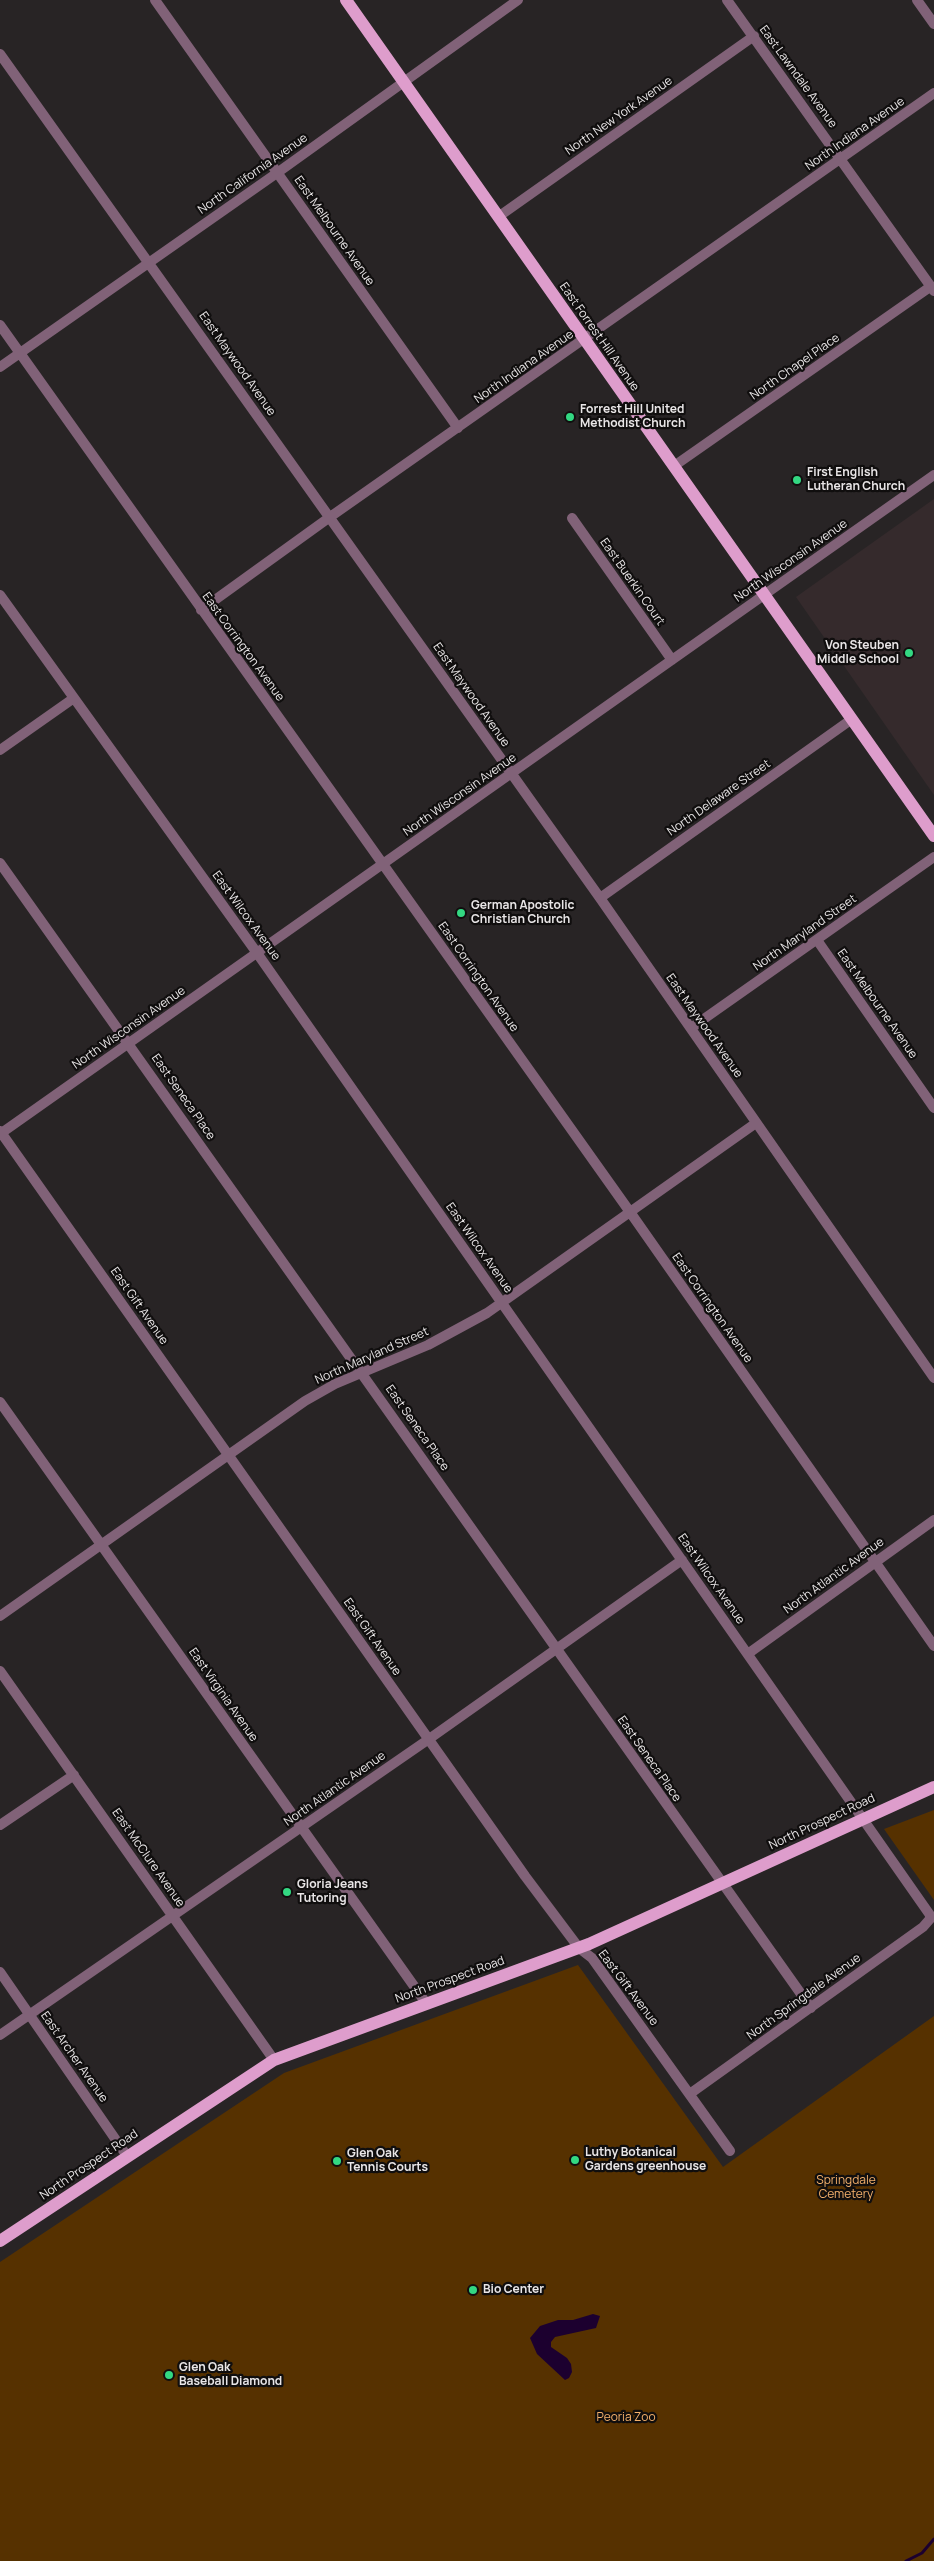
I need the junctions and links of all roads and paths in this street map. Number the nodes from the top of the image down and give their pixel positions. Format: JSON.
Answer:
{"nodes":[{"id":1,"x":155,"y":0,"type":"edge"},
{"id":2,"x":346,"y":0,"type":"edge"},
{"id":3,"x":518,"y":0,"type":"edge"},
{"id":4,"x":727,"y":0,"type":"edge"},
{"id":5,"x":917,"y":0,"type":"edge"},
{"id":6,"x":934,"y":24,"type":"edge"},
{"id":7,"x":754,"y":36,"type":"junction"},
{"id":8,"x":0,"y":54,"type":"edge"},
{"id":9,"x":404,"y":83,"type":"junction"},
{"id":10,"x":934,"y":93,"type":"edge"},
{"id":11,"x":842,"y":158,"type":"junction"},
{"id":12,"x":277,"y":173,"type":"junction"},
{"id":13,"x":498,"y":217,"type":"junction"},
{"id":14,"x":150,"y":262,"type":"junction"},
{"id":15,"x":932,"y":289,"type":"edge"},
{"id":16,"x":0,"y":325,"type":"edge"},
{"id":17,"x":584,"y":341,"type":"junction"},
{"id":18,"x":19,"y":353,"type":"junction"},
{"id":19,"x":0,"y":367,"type":"edge"},
{"id":20,"x":458,"y":428,"type":"junction"},
{"id":21,"x":674,"y":466,"type":"junction"},
{"id":22,"x":934,"y":475,"type":"edge"},
{"id":23,"x":330,"y":517,"type":"junction"},
{"id":24,"x":572,"y":518,"type":"dead end"},
{"id":25,"x":765,"y":594,"type":"junction"},
{"id":26,"x":0,"y":595,"type":"edge"},
{"id":27,"x":201,"y":610,"type":"junction"},
{"id":28,"x":672,"y":660,"type":"junction"},
{"id":29,"x":74,"y":698,"type":"junction"},
{"id":30,"x":852,"y":719,"type":"junction"},
{"id":31,"x":0,"y":750,"type":"edge"},
{"id":32,"x":512,"y":774,"type":"junction"},
{"id":33,"x":934,"y":836,"type":"edge"},
{"id":34,"x":934,"y":857,"type":"edge"},
{"id":35,"x":0,"y":863,"type":"edge"},
{"id":36,"x":383,"y":864,"type":"junction"},
{"id":37,"x":600,"y":898,"type":"junction"},
{"id":38,"x":817,"y":940,"type":"junction"},
{"id":39,"x":257,"y":953,"type":"junction"},
{"id":40,"x":691,"y":1028,"type":"junction"},
{"id":41,"x":129,"y":1043,"type":"junction"},
{"id":42,"x":934,"y":1108,"type":"edge"},
{"id":43,"x":756,"y":1123,"type":"junction"},
{"id":44,"x":0,"y":1132,"type":"edge"},
{"id":45,"x":630,"y":1212,"type":"junction"},
{"id":46,"x":503,"y":1303,"type":"junction"},
{"id":47,"x":364,"y":1374,"type":"junction"},
{"id":48,"x":934,"y":1378,"type":"edge"},
{"id":49,"x":0,"y":1402,"type":"edge"},
{"id":50,"x":229,"y":1456,"type":"junction"},
{"id":51,"x":934,"y":1520,"type":"edge"},
{"id":52,"x":101,"y":1545,"type":"junction"},
{"id":53,"x":682,"y":1560,"type":"junction"},
{"id":54,"x":875,"y":1562,"type":"junction"},
{"id":55,"x":0,"y":1616,"type":"edge"},
{"id":56,"x":934,"y":1646,"type":"edge"},
{"id":57,"x":556,"y":1649,"type":"junction"},
{"id":58,"x":749,"y":1653,"type":"junction"},
{"id":59,"x":0,"y":1671,"type":"edge"},
{"id":60,"x":429,"y":1739,"type":"junction"},
{"id":61,"x":74,"y":1775,"type":"junction"},
{"id":62,"x":934,"y":1787,"type":"edge"},
{"id":63,"x":863,"y":1819,"type":"junction"},
{"id":64,"x":0,"y":1825,"type":"edge"},
{"id":65,"x":301,"y":1828,"type":"junction"},
{"id":66,"x":722,"y":1883,"type":"junction"},
{"id":67,"x":174,"y":1916,"type":"junction"},
{"id":68,"x":930,"y":1919,"type":"joint"},
{"id":69,"x":579,"y":1948,"type":"junction"},
{"id":70,"x":0,"y":1972,"type":"edge"},
{"id":71,"x":426,"y":2003,"type":"junction"},
{"id":72,"x":811,"y":2008,"type":"junction"},
{"id":73,"x":30,"y":2015,"type":"junction"},
{"id":74,"x":0,"y":2035,"type":"edge"},
{"id":75,"x":274,"y":2060,"type":"junction"},
{"id":76,"x":690,"y":2093,"type":"junction"},
{"id":77,"x":730,"y":2151,"type":"dead end"},
{"id":78,"x":127,"y":2156,"type":"junction"},
{"id":79,"x":0,"y":2241,"type":"edge"}],
"edges":[{"from":1,"to":12,"type":"street","name":"East Melbourne Avenue"},
{"from":2,"to":9,"type":"main road","name":"East Forrest Hill Avenue"},
{"from":3,"to":9,"type":"street","name":"North California Avenue"},
{"from":4,"to":7,"type":"street","name":"East Lawndale Avenue"},
{"from":5,"to":6,"type":"street"},
{"from":7,"to":11,"type":"street","name":"East Lawndale Avenue"},
{"from":7,"to":13,"type":"street","name":"North New York Avenue"},
{"from":8,"to":14,"type":"street","name":"East Maywood Avenue"},
{"from":9,"to":12,"type":"street","name":"North California Avenue"},
{"from":9,"to":13,"type":"main road","name":"East Forrest Hill Avenue"},
{"from":10,"to":11,"type":"street","name":"North Indiana Avenue"},
{"from":11,"to":15,"type":"street","name":"East Lawndale Avenue"},
{"from":11,"to":17,"type":"street","name":"North Indiana Avenue"},
{"from":12,"to":14,"type":"street","name":"North California Avenue"},
{"from":12,"to":20,"type":"street","name":"East Melbourne Avenue"},
{"from":13,"to":17,"type":"main road","name":"East Forrest Hill Avenue"},
{"from":14,"to":18,"type":"street","name":"North California Avenue"},
{"from":14,"to":23,"type":"street","name":"East Maywood Avenue"},
{"from":15,"to":21,"type":"street","name":"North Chapel Place"},
{"from":16,"to":18,"type":"street","name":"East Corrington Avenue"},
{"from":17,"to":20,"type":"street","name":"North Indiana Avenue"},
{"from":17,"to":21,"type":"main road","name":"East Forrest Hill Avenue"},
{"from":18,"to":19,"type":"street","name":"North California Avenue"},
{"from":18,"to":27,"type":"street","name":"East Corrington Avenue"},
{"from":20,"to":23,"type":"street","name":"North Indiana Avenue"},
{"from":21,"to":25,"type":"main road","name":"East Forrest Hill Avenue"},
{"from":22,"to":25,"type":"street","name":"North Wisconsin Avenue"},
{"from":23,"to":27,"type":"street","name":"North Indiana Avenue"},
{"from":23,"to":32,"type":"street","name":"East Maywood Avenue"},
{"from":24,"to":28,"type":"street","name":"East Buerkin Court"},
{"from":25,"to":28,"type":"street","name":"North Wisconsin Avenue"},
{"from":25,"to":30,"type":"main road","name":"East Forrest Hill Avenue"},
{"from":26,"to":29,"type":"street","name":"East Wilcox Avenue"},
{"from":27,"to":36,"type":"street","name":"East Corrington Avenue"},
{"from":28,"to":32,"type":"street","name":"North Wisconsin Avenue"},
{"from":29,"to":31,"type":"street"},
{"from":29,"to":39,"type":"street","name":"East Wilcox Avenue"},
{"from":30,"to":33,"type":"main road","name":"East Forrest Hill Avenue"},
{"from":30,"to":37,"type":"street","name":"North Delaware Street"},
{"from":32,"to":36,"type":"street","name":"North Wisconsin Avenue"},
{"from":32,"to":37,"type":"street","name":"East Maywood Avenue"},
{"from":34,"to":38,"type":"street","name":"North Maryland Street"},
{"from":35,"to":41,"type":"street","name":"East Seneca Place"},
{"from":36,"to":39,"type":"street","name":"North Wisconsin Avenue"},
{"from":36,"to":45,"type":"street","name":"East Corrington Avenue"},
{"from":37,"to":40,"type":"street","name":"East Maywood Avenue"},
{"from":38,"to":40,"type":"street","name":"North Maryland Street"},
{"from":38,"to":42,"type":"street","name":"East Melbourne Avenue"},
{"from":39,"to":41,"type":"street","name":"North Wisconsin Avenue"},
{"from":39,"to":46,"type":"street","name":"East Wilcox Avenue"},
{"from":40,"to":43,"type":"street","name":"East Maywood Avenue"},
{"from":41,"to":44,"type":"street","name":"North Wisconsin Avenue"},
{"from":41,"to":47,"type":"street","name":"East Seneca Place"},
{"from":43,"to":45,"type":"street","name":"North Maryland Street"},
{"from":43,"to":48,"type":"street","name":"East Maywood Avenue"},
{"from":44,"to":50,"type":"street","name":"East Gift Avenue"},
{"from":45,"to":46,"type":"street","name":"North Maryland Street"},
{"from":45,"to":54,"type":"street","name":"East Corrington Avenue"},
{"from":46,"to":47,"type":"street","name":"North Maryland Street"},
{"from":46,"to":53,"type":"street","name":"East Wilcox Avenue"},
{"from":47,"to":50,"type":"street","name":"North Maryland Street"},
{"from":47,"to":57,"type":"street","name":"East Seneca Place"},
{"from":49,"to":52,"type":"street","name":"East Virginia Avenue"},
{"from":50,"to":52,"type":"street","name":"North Maryland Street"},
{"from":50,"to":60,"type":"street","name":"East Gift Avenue"},
{"from":51,"to":54,"type":"street","name":"North Atlantic Avenue"},
{"from":52,"to":55,"type":"street","name":"North Maryland Street"},
{"from":52,"to":65,"type":"street","name":"East Virginia Avenue"},
{"from":53,"to":57,"type":"street","name":"North Atlantic Avenue"},
{"from":53,"to":58,"type":"street","name":"East Wilcox Avenue"},
{"from":54,"to":56,"type":"street","name":"East Corrington Avenue"},
{"from":54,"to":58,"type":"street","name":"North Atlantic Avenue"},
{"from":57,"to":60,"type":"street","name":"North Atlantic Avenue"},
{"from":57,"to":66,"type":"street","name":"East Seneca Place"},
{"from":58,"to":63,"type":"street","name":"East Wilcox Avenue"},
{"from":59,"to":61,"type":"street","name":"East McClure Avenue"},
{"from":60,"to":65,"type":"street","name":"North Atlantic Avenue"},
{"from":60,"to":69,"type":"street","name":"East Gift Avenue"},
{"from":61,"to":64,"type":"street"},
{"from":61,"to":67,"type":"street","name":"East McClure Avenue"},
{"from":62,"to":63,"type":"main road","name":"North Prospect Road"},
{"from":63,"to":66,"type":"main road","name":"North Prospect Road"},
{"from":63,"to":68,"type":"street","name":"East Wilcox Avenue"},
{"from":65,"to":67,"type":"street","name":"North Atlantic Avenue"},
{"from":65,"to":71,"type":"street","name":"East Virginia Avenue"},
{"from":66,"to":69,"type":"main road","name":"North Prospect Road"},
{"from":66,"to":72,"type":"street","name":"East Seneca Place"},
{"from":67,"to":73,"type":"street","name":"North Atlantic Avenue"},
{"from":67,"to":75,"type":"street","name":"East McClure Avenue"},
{"from":68,"to":72,"type":"street","name":"North Springdale Avenue"},
{"from":69,"to":71,"type":"main road","name":"North Prospect Road"},
{"from":69,"to":76,"type":"street","name":"East Gift Avenue"},
{"from":70,"to":73,"type":"street","name":"East Archer Avenue"},
{"from":71,"to":75,"type":"main road","name":"North Prospect Road"},
{"from":72,"to":76,"type":"street","name":"North Springdale Avenue"},
{"from":73,"to":74,"type":"street","name":"North Atlantic Avenue"},
{"from":73,"to":78,"type":"street","name":"East Archer Avenue"},
{"from":75,"to":78,"type":"main road","name":"North Prospect Road"},
{"from":76,"to":77,"type":"street","name":"East Gift Avenue"},
{"from":78,"to":79,"type":"main road","name":"North Prospect Road"}]}
